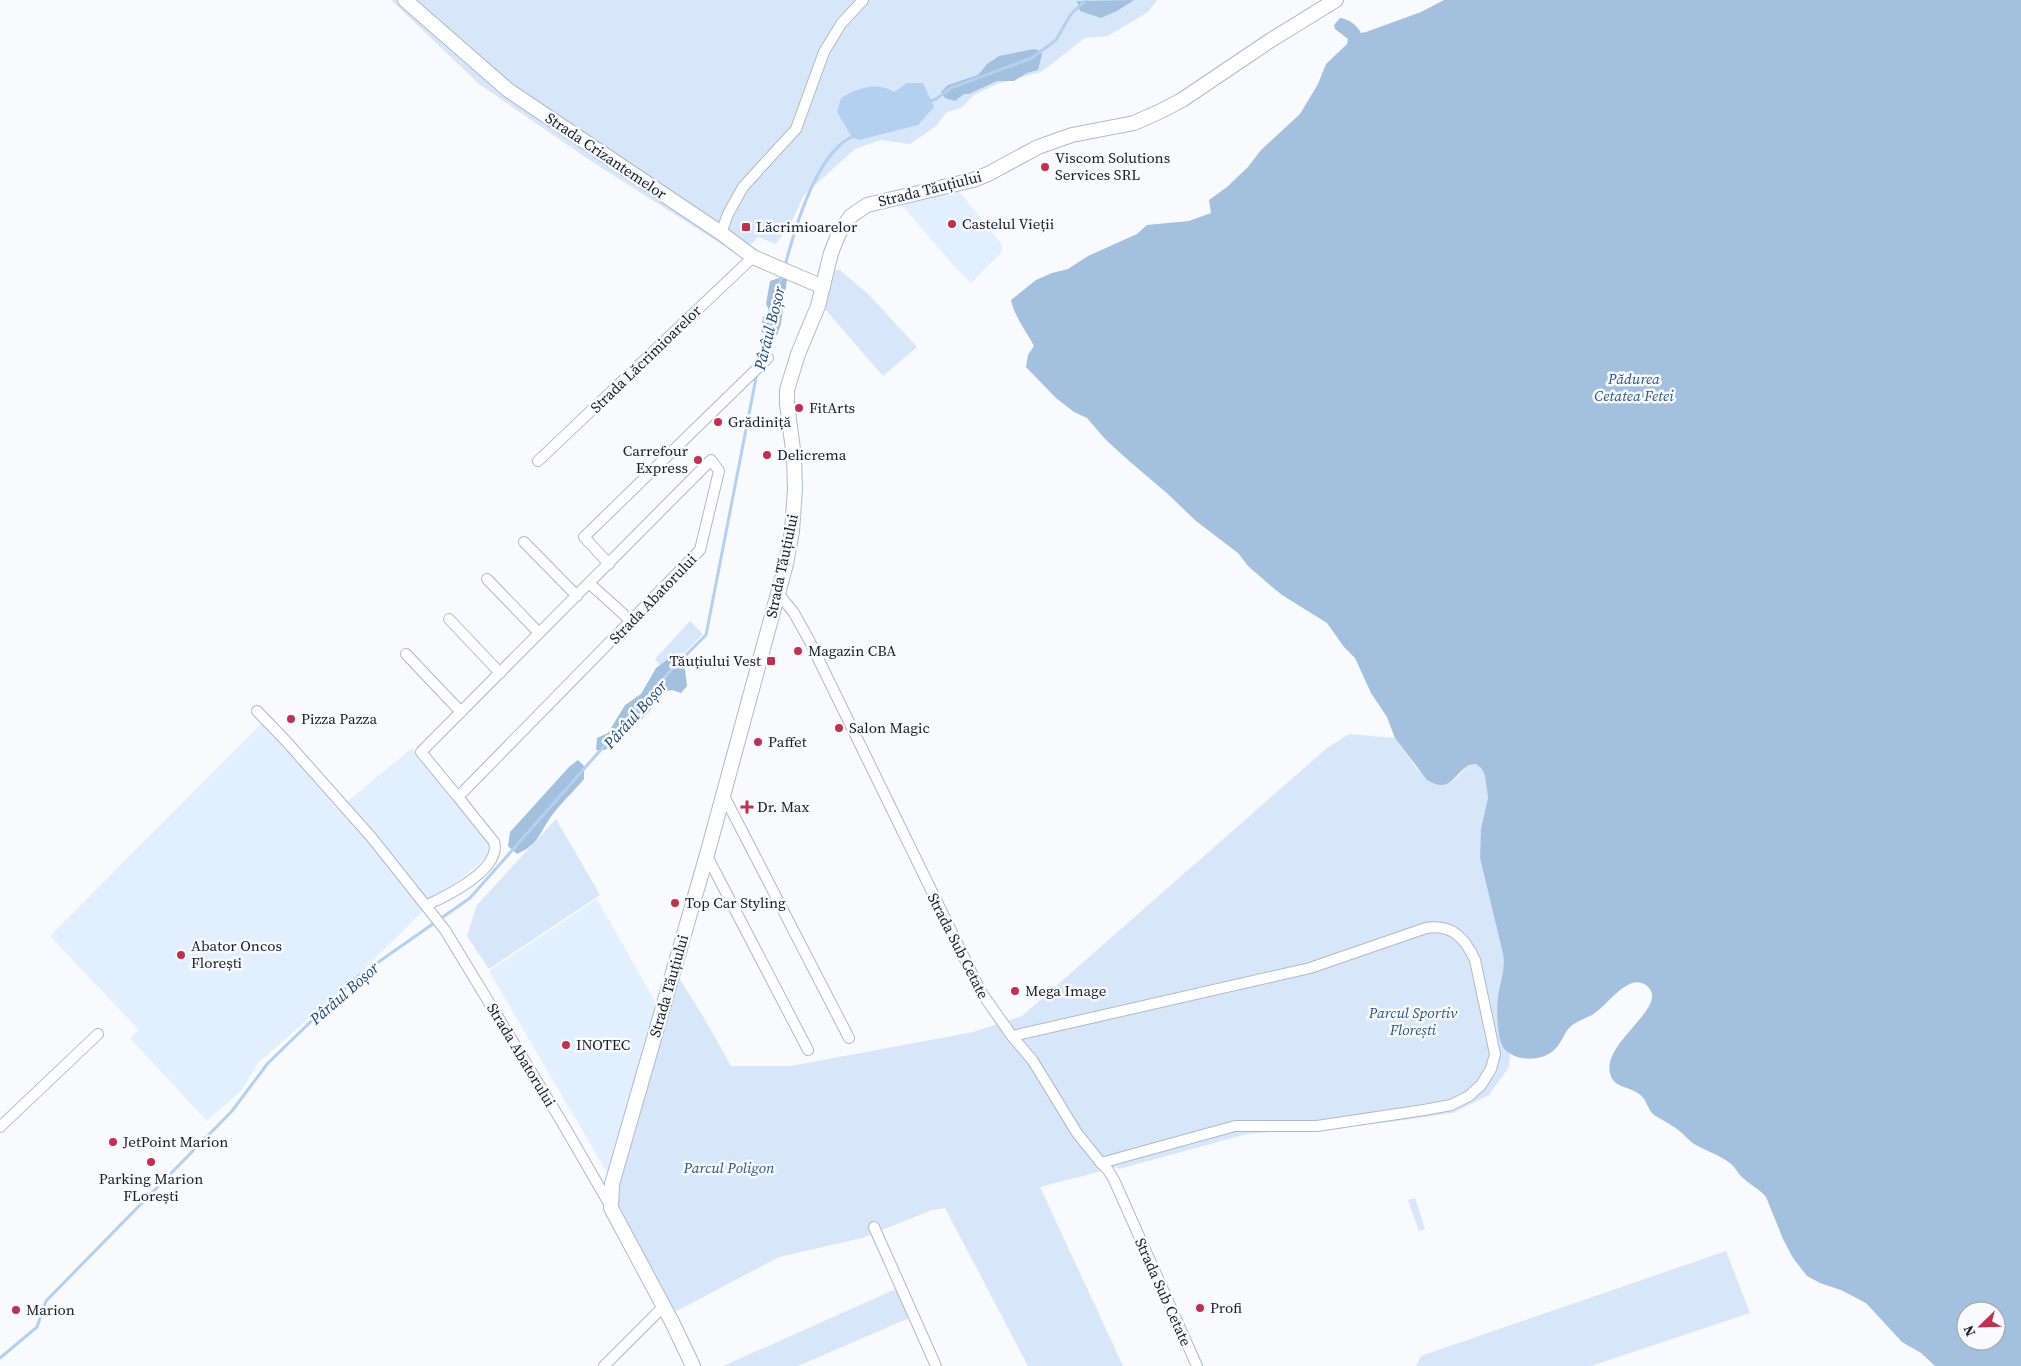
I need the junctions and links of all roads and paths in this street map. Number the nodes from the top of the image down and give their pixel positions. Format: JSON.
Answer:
{"nodes":[{"id":1,"x":405,"y":0,"type":"edge"},
{"id":2,"x":863,"y":0,"type":"edge"},
{"id":3,"x":1336,"y":0,"type":"edge"},
{"id":4,"x":721,"y":233,"type":"junction"},
{"id":5,"x":753,"y":257,"type":"junction"},
{"id":6,"x":818,"y":289,"type":"junction"},
{"id":7,"x":768,"y":358,"type":"dead end"},
{"id":8,"x":538,"y":461,"type":"dead end"},
{"id":9,"x":524,"y":542,"type":"dead end"},
{"id":10,"x":609,"y":564,"type":"junction"},
{"id":11,"x":487,"y":579,"type":"dead end"},
{"id":12,"x":590,"y":583,"type":"junction"},
{"id":13,"x":778,"y":593,"type":"junction"},
{"id":14,"x":577,"y":596,"type":"junction"},
{"id":15,"x":449,"y":619,"type":"dead end"},
{"id":16,"x":631,"y":621,"type":"junction"},
{"id":17,"x":539,"y":633,"type":"junction"},
{"id":18,"x":406,"y":654,"type":"dead end"},
{"id":19,"x":500,"y":673,"type":"junction"},
{"id":20,"x":257,"y":711,"type":"dead end"},
{"id":21,"x":461,"y":712,"type":"junction"},
{"id":22,"x":723,"y":794,"type":"junction"},
{"id":23,"x":458,"y":797,"type":"junction"},
{"id":24,"x":707,"y":856,"type":"junction"},
{"id":25,"x":430,"y":909,"type":"junction"},
{"id":26,"x":98,"y":1034,"type":"dead end"},
{"id":27,"x":1012,"y":1036,"type":"junction"},
{"id":28,"x":849,"y":1038,"type":"dead end"},
{"id":29,"x":808,"y":1050,"type":"dead end"},
{"id":30,"x":0,"y":1127,"type":"edge"},
{"id":31,"x":1101,"y":1163,"type":"junction"},
{"id":32,"x":611,"y":1208,"type":"junction"},
{"id":33,"x":874,"y":1227,"type":"dead end"},
{"id":34,"x":664,"y":1306,"type":"junction"},
{"id":35,"x":604,"y":1366,"type":"edge"},
{"id":36,"x":692,"y":1366,"type":"edge"},
{"id":37,"x":936,"y":1366,"type":"edge"},
{"id":38,"x":1197,"y":1366,"type":"edge"}],
"edges":[{"from":1,"to":4,"type":"main road","name":"Strada Crizantemelor"},
{"from":2,"to":4,"type":"street"},
{"from":3,"to":6,"type":"main road","name":"Strada Tăuțiului"},
{"from":4,"to":5,"type":"main road","name":"Strada Crizantemelor"},
{"from":5,"to":6,"type":"main road","name":"Strada Crizantemelor"},
{"from":5,"to":8,"type":"street","name":"Strada Lăcrimioarelor"},
{"from":6,"to":13,"type":"main road","name":"Strada Tăuțiului"},
{"from":7,"to":10,"type":"street"},
{"from":9,"to":14,"type":"street"},
{"from":10,"to":12,"type":"street","name":"Strada Abatorului"},
{"from":10,"to":16,"type":"street","name":"Strada Abatorului"},
{"from":11,"to":17,"type":"street"},
{"from":12,"to":14,"type":"street","name":"Strada Abatorului"},
{"from":12,"to":16,"type":"street"},
{"from":13,"to":22,"type":"main road","name":"Strada Tăuțiului"},
{"from":13,"to":27,"type":"street","name":"Strada Sub Cetate"},
{"from":14,"to":17,"type":"street","name":"Strada Abatorului"},
{"from":15,"to":19,"type":"street"},
{"from":16,"to":23,"type":"street","name":"Strada Abatorului"},
{"from":17,"to":19,"type":"street","name":"Strada Abatorului"},
{"from":18,"to":21,"type":"street"},
{"from":19,"to":21,"type":"street","name":"Strada Abatorului"},
{"from":20,"to":25,"type":"street","name":"Strada Abatorului"},
{"from":21,"to":23,"type":"street","name":"Strada Abatorului"},
{"from":22,"to":24,"type":"main road","name":"Strada Tăuțiului"},
{"from":22,"to":28,"type":"street"},
{"from":23,"to":25,"type":"street","name":"Strada Abatorului"},
{"from":24,"to":29,"type":"street"},
{"from":24,"to":32,"type":"main road","name":"Strada Tăuțiului"},
{"from":25,"to":32,"type":"street","name":"Strada Abatorului"},
{"from":26,"to":30,"type":"street"},
{"from":27,"to":31,"type":"street","name":"Strada Sub Cetate"},
{"from":27,"to":31,"type":"street"},
{"from":31,"to":38,"type":"street","name":"Strada Sub Cetate"},
{"from":32,"to":34,"type":"main road"},
{"from":33,"to":37,"type":"street"},
{"from":34,"to":35,"type":"street"},
{"from":34,"to":36,"type":"main road"}]}
